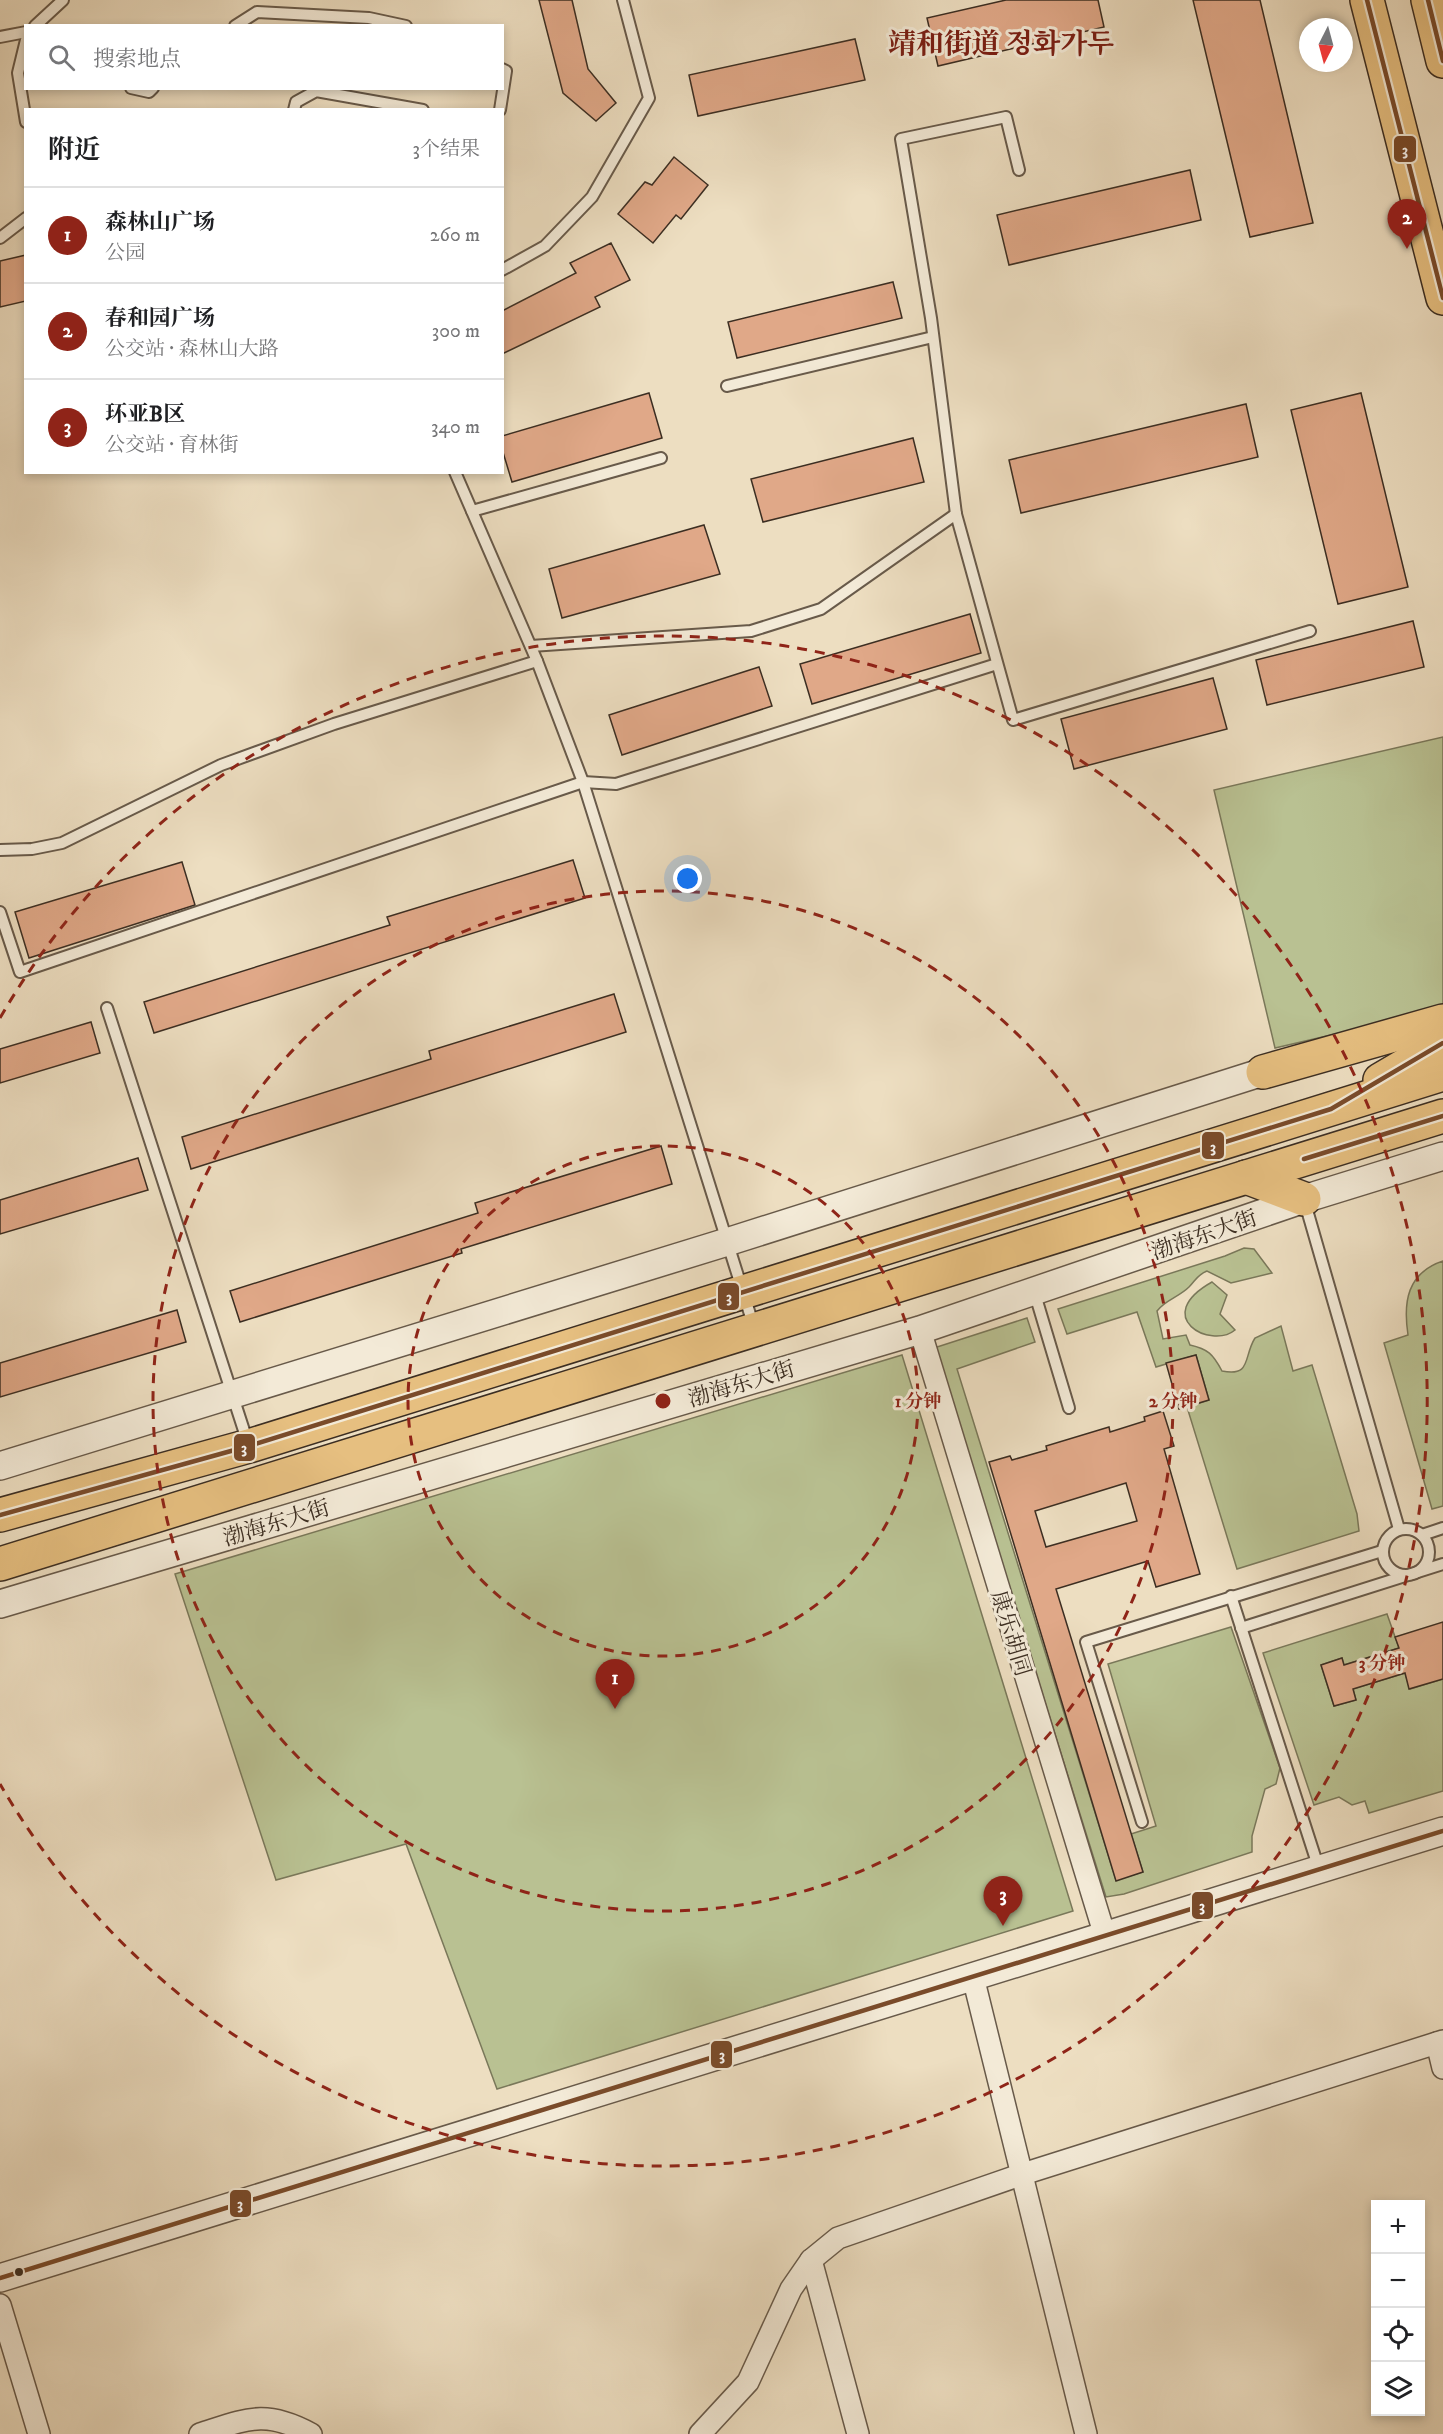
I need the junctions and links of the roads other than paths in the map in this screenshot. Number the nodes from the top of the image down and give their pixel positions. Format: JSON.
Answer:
{"nodes":[{"id":1,"x":63,"y":0,"type":"edge"},
{"id":2,"x":623,"y":0,"type":"edge"},
{"id":3,"x":1367,"y":0,"type":"edge"},
{"id":4,"x":1428,"y":0,"type":"edge"},
{"id":5,"x":253,"y":21,"type":"edge"},
{"id":6,"x":37,"y":24,"type":"edge"},
{"id":7,"x":397,"y":24,"type":"edge"},
{"id":8,"x":24,"y":32,"type":"edge"},
{"id":9,"x":0,"y":37,"type":"edge"},
{"id":10,"x":1443,"y":61,"type":"edge"},
{"id":11,"x":23,"y":63,"type":"edge"},
{"id":12,"x":504,"y":70,"type":"edge"},
{"id":13,"x":504,"y":84,"type":"edge"},
{"id":14,"x":503,"y":90,"type":"edge"},
{"id":15,"x":301,"y":93,"type":"edge"},
{"id":16,"x":294,"y":108,"type":"edge"},
{"id":17,"x":412,"y":108,"type":"edge"},
{"id":18,"x":500,"y":108,"type":"edge"},
{"id":19,"x":24,"y":110,"type":"edge"},
{"id":20,"x":1019,"y":170,"type":"dead end"},
{"id":21,"x":24,"y":220,"type":"edge"},
{"id":22,"x":0,"y":238,"type":"edge"},
{"id":23,"x":504,"y":269,"type":"edge"},
{"id":24,"x":1443,"y":298,"type":"edge"},
{"id":25,"x":933,"y":337,"type":"junction"},
{"id":26,"x":727,"y":386,"type":"dead end"},
{"id":27,"x":661,"y":458,"type":"dead end"},
{"id":28,"x":456,"y":474,"type":"edge"},
{"id":29,"x":472,"y":511,"type":"junction"},
{"id":30,"x":957,"y":514,"type":"junction"},
{"id":31,"x":1310,"y":631,"type":"dead end"},
{"id":32,"x":531,"y":646,"type":"junction"},
{"id":33,"x":537,"y":661,"type":"junction"},
{"id":34,"x":997,"y":664,"type":"junction"},
{"id":35,"x":583,"y":782,"type":"junction"},
{"id":36,"x":0,"y":850,"type":"edge"},
{"id":37,"x":0,"y":912,"type":"edge"},
{"id":38,"x":106,"y":1008,"type":"dead end"},
{"id":39,"x":1443,"y":1021,"type":"edge"},
{"id":40,"x":1443,"y":1042,"type":"edge"},
{"id":41,"x":1263,"y":1072,"type":"joint"},
{"id":42,"x":1443,"y":1074,"type":"edge"},
{"id":43,"x":1331,"y":1109,"type":"junction"},
{"id":44,"x":1443,"y":1116,"type":"edge"},
{"id":45,"x":1443,"y":1156,"type":"edge"},
{"id":46,"x":1246,"y":1177,"type":"junction"},
{"id":47,"x":1304,"y":1199,"type":"junction"},
{"id":48,"x":727,"y":1242,"type":"junction"},
{"id":49,"x":1034,"y":1291,"type":"junction"},
{"id":50,"x":743,"y":1293,"type":"junction"},
{"id":51,"x":755,"y":1330,"type":"junction"},
{"id":52,"x":920,"y":1330,"type":"junction"},
{"id":53,"x":232,"y":1395,"type":"junction"},
{"id":54,"x":1069,"y":1408,"type":"dead end"},
{"id":55,"x":249,"y":1446,"type":"junction"},
{"id":56,"x":0,"y":1466,"type":"edge"},
{"id":57,"x":0,"y":1515,"type":"edge"},
{"id":58,"x":1443,"y":1528,"type":"edge"},
{"id":59,"x":1399,"y":1529,"type":"junction"},
{"id":60,"x":1422,"y":1535,"type":"junction"},
{"id":61,"x":1382,"y":1551,"type":"junction"},
{"id":62,"x":0,"y":1564,"type":"edge"},
{"id":63,"x":1443,"y":1564,"type":"edge"},
{"id":64,"x":1413,"y":1574,"type":"junction"},
{"id":65,"x":1231,"y":1596,"type":"junction"},
{"id":66,"x":0,"y":1604,"type":"edge"},
{"id":67,"x":1241,"y":1628,"type":"junction"},
{"id":68,"x":1142,"y":1822,"type":"dead end"},
{"id":69,"x":1443,"y":1831,"type":"edge"},
{"id":70,"x":1319,"y":1870,"type":"junction"},
{"id":71,"x":1105,"y":1936,"type":"junction"},
{"id":72,"x":973,"y":1977,"type":"junction"},
{"id":73,"x":1440,"y":2042,"type":"edge"},
{"id":74,"x":1443,"y":2068,"type":"edge"},
{"id":75,"x":1023,"y":2174,"type":"junction"},
{"id":76,"x":812,"y":2260,"type":"junction"},
{"id":77,"x":0,"y":2278,"type":"edge"},
{"id":78,"x":0,"y":2305,"type":"edge"},
{"id":79,"x":270,"y":2426,"type":"edge"},
{"id":80,"x":39,"y":2434,"type":"edge"},
{"id":81,"x":200,"y":2434,"type":"edge"},
{"id":82,"x":311,"y":2434,"type":"edge"},
{"id":83,"x":700,"y":2434,"type":"edge"},
{"id":84,"x":858,"y":2434,"type":"edge"},
{"id":85,"x":1086,"y":2434,"type":"edge"}],
"edges":[{"from":1,"to":6,"type":"lane"},
{"from":2,"to":23,"type":"lane"},
{"from":3,"to":24,"type":"main road"},
{"from":4,"to":10,"type":"main road"},
{"from":5,"to":7,"type":"lane"},
{"from":8,"to":9,"type":"lane"},
{"from":11,"to":19,"type":"lane"},
{"from":12,"to":13,"type":"lane"},
{"from":14,"to":18,"type":"lane"},
{"from":15,"to":16,"type":"lane"},
{"from":15,"to":17,"type":"lane"},
{"from":20,"to":25,"type":"lane"},
{"from":21,"to":22,"type":"lane"},
{"from":25,"to":26,"type":"lane"},
{"from":25,"to":30,"type":"lane"},
{"from":27,"to":29,"type":"lane"},
{"from":28,"to":29,"type":"lane"},
{"from":29,"to":32,"type":"lane"},
{"from":30,"to":32,"type":"lane"},
{"from":30,"to":34,"type":"lane"},
{"from":31,"to":34,"type":"lane"},
{"from":32,"to":33,"type":"lane"},
{"from":33,"to":35,"type":"lane"},
{"from":33,"to":36,"type":"lane"},
{"from":34,"to":35,"type":"lane"},
{"from":35,"to":37,"type":"lane"},
{"from":35,"to":48,"type":"lane"},
{"from":38,"to":53,"type":"lane"},
{"from":39,"to":41,"type":"main road"},
{"from":40,"to":43,"type":"main road"},
{"from":41,"to":48,"type":"street"},
{"from":42,"to":43,"type":"main road"},
{"from":43,"to":50,"type":"main road"},
{"from":44,"to":46,"type":"main road","name":"渤海东大街"},
{"from":45,"to":47,"type":"street","name":"渤海东大街"},
{"from":46,"to":47,"type":"main road"},
{"from":46,"to":51,"type":"main road","name":"渤海东大街"},
{"from":47,"to":49,"type":"street","name":"渤海东大街"},
{"from":47,"to":59,"type":"lane"},
{"from":48,"to":50,"type":"lane"},
{"from":48,"to":53,"type":"street"},
{"from":49,"to":52,"type":"street","name":"渤海东大街"},
{"from":49,"to":54,"type":"lane"},
{"from":50,"to":51,"type":"lane"},
{"from":50,"to":55,"type":"main road"},
{"from":51,"to":62,"type":"main road","name":"渤海东大街"},
{"from":52,"to":66,"type":"street","name":"渤海东大街"},
{"from":52,"to":71,"type":"street","name":"康乐胡同"},
{"from":53,"to":55,"type":"lane"},
{"from":53,"to":56,"type":"street"},
{"from":55,"to":57,"type":"main road"},
{"from":58,"to":60,"type":"lane"},
{"from":59,"to":60,"type":"lane"},
{"from":59,"to":61,"type":"lane"},
{"from":60,"to":64,"type":"lane"},
{"from":61,"to":64,"type":"lane"},
{"from":61,"to":65,"type":"lane"},
{"from":63,"to":64,"type":"lane"},
{"from":64,"to":67,"type":"lane"},
{"from":65,"to":67,"type":"lane"},
{"from":65,"to":68,"type":"lane"},
{"from":67,"to":70,"type":"lane"},
{"from":69,"to":70,"type":"street"},
{"from":70,"to":71,"type":"street"},
{"from":71,"to":72,"type":"street"},
{"from":72,"to":75,"type":"street"},
{"from":72,"to":77,"type":"street"},
{"from":73,"to":74,"type":"street"},
{"from":73,"to":75,"type":"street"},
{"from":75,"to":76,"type":"street"},
{"from":75,"to":85,"type":"street"},
{"from":76,"to":83,"type":"street"},
{"from":76,"to":84,"type":"street"},
{"from":78,"to":80,"type":"street"},
{"from":79,"to":81,"type":"street"},
{"from":79,"to":82,"type":"street"}]}
